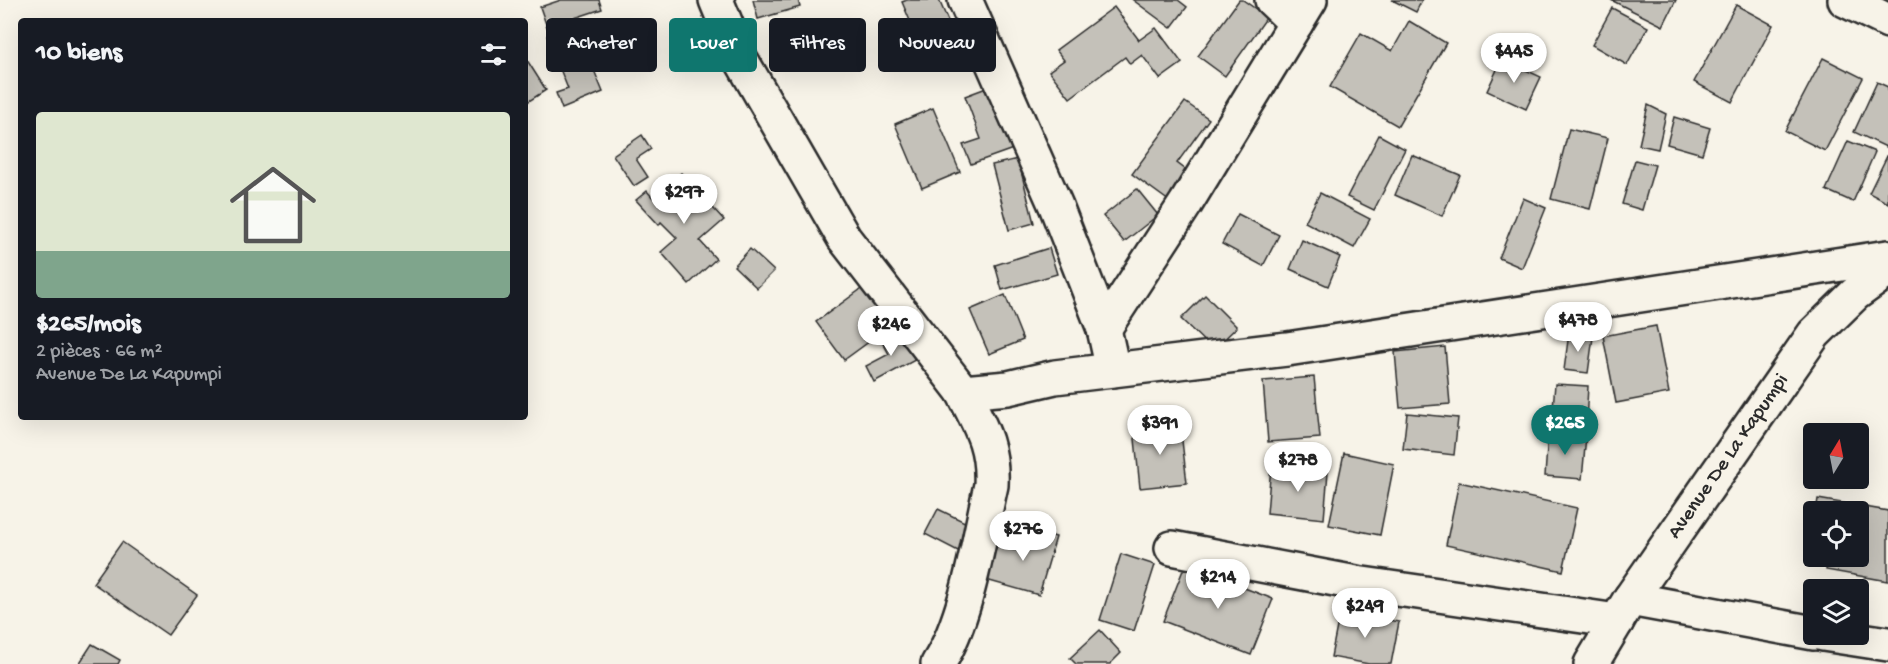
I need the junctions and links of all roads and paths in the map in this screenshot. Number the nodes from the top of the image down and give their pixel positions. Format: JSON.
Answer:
{"nodes":[{"id":1,"x":716,"y":0,"type":"edge"},
{"id":2,"x":965,"y":0,"type":"edge"},
{"id":3,"x":1272,"y":0,"type":"edge"},
{"id":4,"x":1845,"y":0,"type":"edge"},
{"id":5,"x":1303,"y":11,"type":"edge"},
{"id":6,"x":1888,"y":21,"type":"edge"},
{"id":7,"x":1888,"y":257,"type":"edge"},
{"id":8,"x":1888,"y":270,"type":"edge"},
{"id":9,"x":1104,"y":329,"type":"junction"},
{"id":10,"x":1113,"y":370,"type":"junction"},
{"id":11,"x":963,"y":392,"type":"junction"},
{"id":12,"x":1172,"y":548,"type":"dead end"},
{"id":13,"x":1623,"y":610,"type":"junction"},
{"id":14,"x":1803,"y":632,"type":"edge"},
{"id":15,"x":1869,"y":641,"type":"edge"},
{"id":16,"x":1888,"y":644,"type":"edge"},
{"id":17,"x":938,"y":664,"type":"edge"},
{"id":18,"x":1591,"y":664,"type":"edge"}],
"edges":[{"from":1,"to":11,"type":"street"},
{"from":2,"to":9,"type":"street"},
{"from":3,"to":5,"type":"street"},
{"from":4,"to":6,"type":"street"},
{"from":5,"to":9,"type":"street"},
{"from":7,"to":10,"type":"street"},
{"from":8,"to":13,"type":"street","name":"Avenue De La Kapumpi"},
{"from":9,"to":10,"type":"street"},
{"from":10,"to":11,"type":"street"},
{"from":11,"to":17,"type":"street"},
{"from":12,"to":13,"type":"street"},
{"from":13,"to":14,"type":"street"},
{"from":13,"to":18,"type":"street","name":"Avenue De La Kapumpi"},
{"from":15,"to":16,"type":"street"}]}
